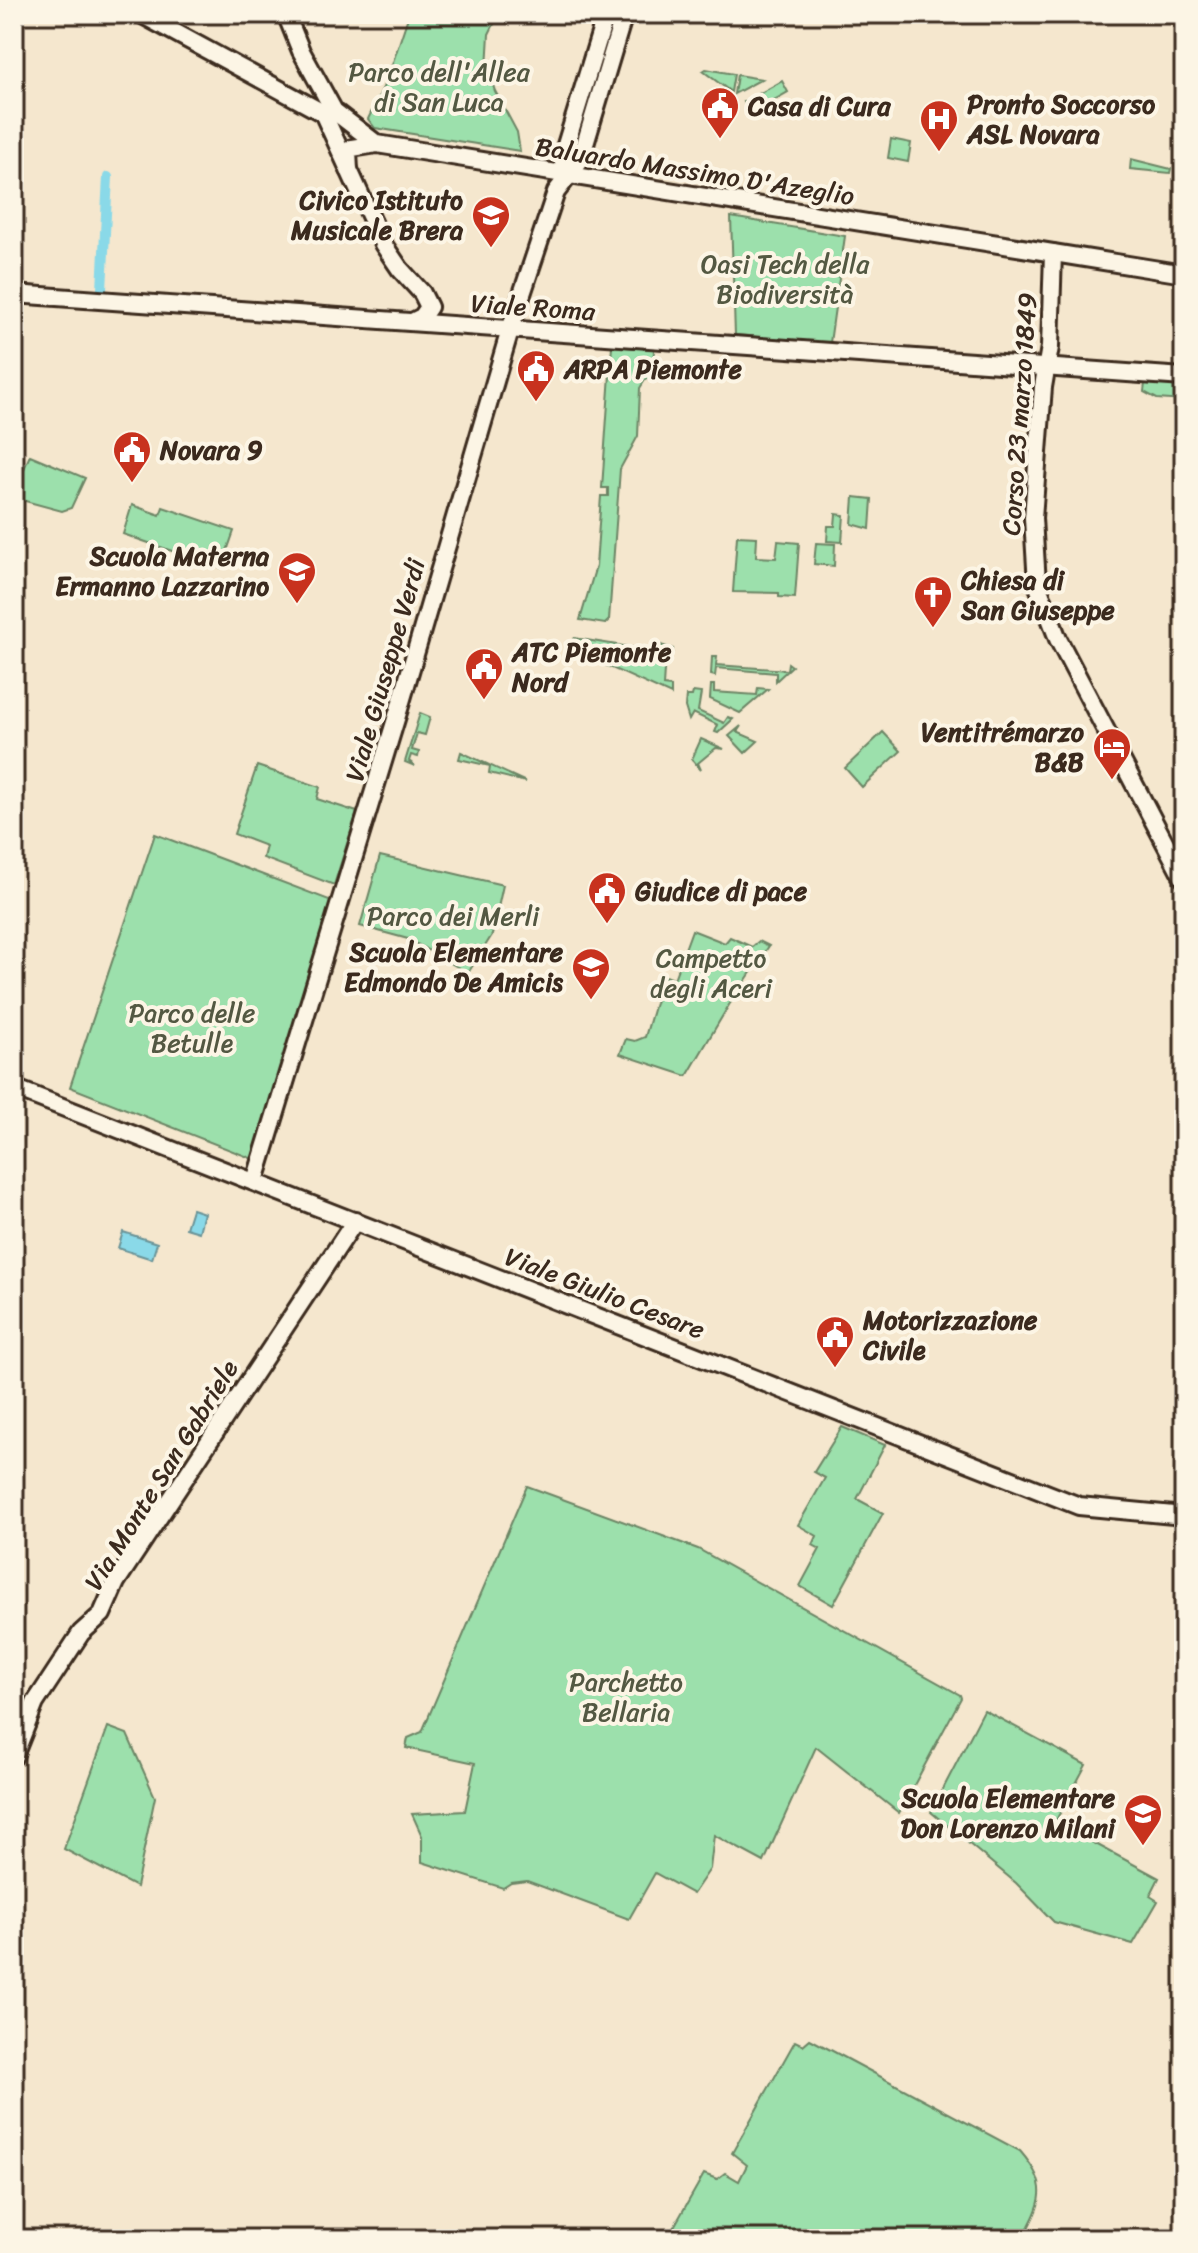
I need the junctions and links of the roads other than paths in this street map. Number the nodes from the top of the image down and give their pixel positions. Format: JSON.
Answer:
{"nodes":[{"id":1,"x":141,"y":14,"type":"edge"},
{"id":2,"x":286,"y":14,"type":"edge"},
{"id":3,"x":606,"y":14,"type":"edge"},
{"id":4,"x":624,"y":14,"type":"edge"},
{"id":5,"x":570,"y":132,"type":"junction"},
{"id":6,"x":587,"y":137,"type":"junction"},
{"id":7,"x":377,"y":144,"type":"junction"},
{"id":8,"x":349,"y":170,"type":"junction"},
{"id":9,"x":566,"y":176,"type":"junction"},
{"id":10,"x":1053,"y":253,"type":"junction"},
{"id":11,"x":1184,"y":274,"type":"edge"},
{"id":12,"x":422,"y":293,"type":"junction"},
{"id":13,"x":14,"y":294,"type":"edge"},
{"id":14,"x":412,"y":322,"type":"junction"},
{"id":15,"x":453,"y":326,"type":"junction"},
{"id":16,"x":510,"y":330,"type":"junction"},
{"id":17,"x":1048,"y":368,"type":"junction"},
{"id":18,"x":1184,"y":377,"type":"edge"},
{"id":19,"x":1184,"y":879,"type":"edge"},
{"id":20,"x":14,"y":1088,"type":"edge"},
{"id":21,"x":255,"y":1181,"type":"junction"},
{"id":22,"x":355,"y":1221,"type":"junction"},
{"id":23,"x":1184,"y":1516,"type":"edge"},
{"id":24,"x":14,"y":1756,"type":"edge"}],
"edges":[{"from":1,"to":8,"type":"street"},
{"from":2,"to":7,"type":"street"},
{"from":3,"to":5,"type":"street"},
{"from":4,"to":6,"type":"street","name":"Viale Giuseppe Verdi"},
{"from":5,"to":6,"type":"street"},
{"from":5,"to":9,"type":"street"},
{"from":6,"to":9,"type":"street","name":"Viale Giuseppe Verdi"},
{"from":7,"to":8,"type":"street"},
{"from":7,"to":9,"type":"street","name":"Baluardo Massimo D'Azeglio"},
{"from":8,"to":12,"type":"street"},
{"from":9,"to":10,"type":"street","name":"Baluardo Massimo D'Azeglio"},
{"from":9,"to":16,"type":"street","name":"Viale Giuseppe Verdi"},
{"from":10,"to":11,"type":"street","name":"Baluardo Massimo D'Azeglio"},
{"from":10,"to":17,"type":"street","name":"Corso 23 marzo 1849"},
{"from":12,"to":14,"type":"street"},
{"from":12,"to":15,"type":"street"},
{"from":13,"to":14,"type":"street","name":"Viale Roma"},
{"from":14,"to":15,"type":"street","name":"Viale Roma"},
{"from":15,"to":16,"type":"street","name":"Viale Roma"},
{"from":16,"to":17,"type":"street","name":"Viale Roma"},
{"from":16,"to":21,"type":"street","name":"Viale Giuseppe Verdi"},
{"from":17,"to":18,"type":"street","name":"Viale Roma"},
{"from":17,"to":19,"type":"street","name":"Corso 23 marzo 1849"},
{"from":20,"to":21,"type":"street","name":"Viale Giulio Cesare"},
{"from":21,"to":22,"type":"street","name":"Viale Giulio Cesare"},
{"from":22,"to":23,"type":"street","name":"Viale Giulio Cesare"},
{"from":22,"to":24,"type":"street","name":"Via Monte San Gabriele"}]}
